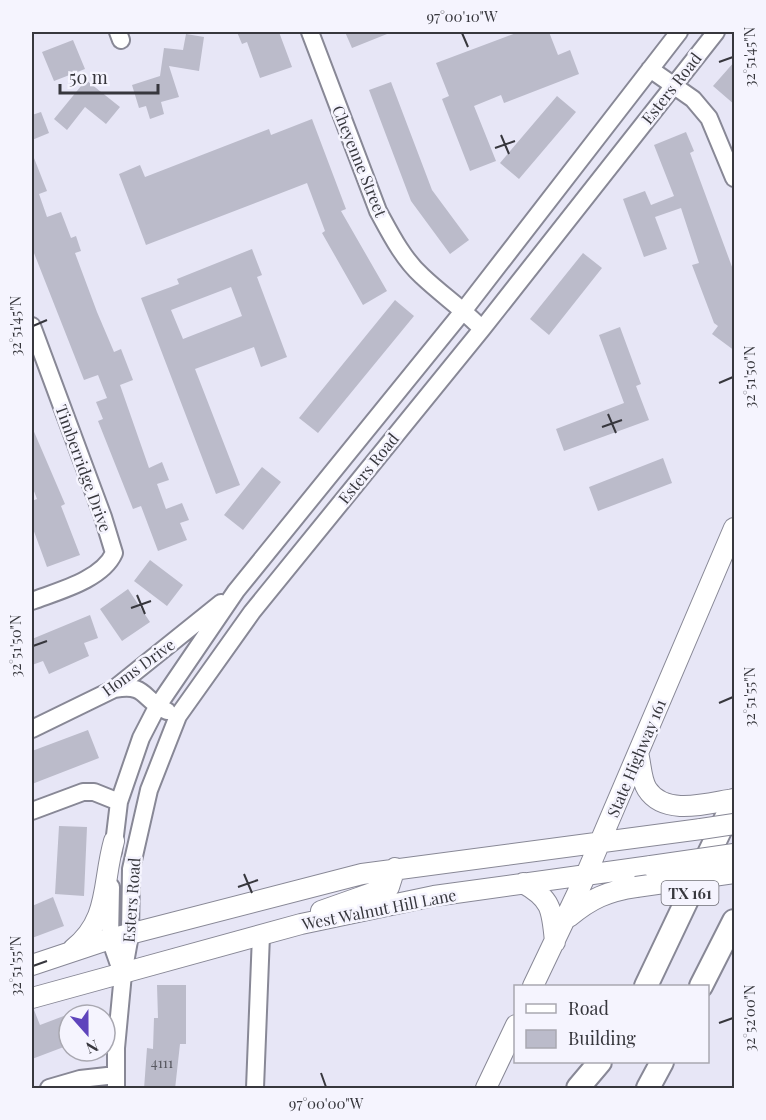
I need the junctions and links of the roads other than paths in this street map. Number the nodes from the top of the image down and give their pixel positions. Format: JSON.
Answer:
{"nodes":[{"id":1,"x":310,"y":32,"type":"edge"},
{"id":2,"x":679,"y":32,"type":"edge"},
{"id":3,"x":716,"y":32,"type":"edge"},
{"id":4,"x":650,"y":69,"type":"junction"},
{"id":5,"x":672,"y":87,"type":"junction"},
{"id":6,"x":729,"y":146,"type":"edge"},
{"id":7,"x":735,"y":178,"type":"edge"},
{"id":8,"x":464,"y":310,"type":"junction"},
{"id":9,"x":32,"y":326,"type":"edge"},
{"id":10,"x":482,"y":328,"type":"junction"},
{"id":11,"x":326,"y":480,"type":"junction"},
{"id":12,"x":346,"y":495,"type":"junction"},
{"id":13,"x":735,"y":528,"type":"edge"},
{"id":14,"x":236,"y":591,"type":"junction"},
{"id":15,"x":32,"y":601,"type":"edge"},
{"id":16,"x":114,"y":689,"type":"junction"},
{"id":17,"x":157,"y":707,"type":"junction"},
{"id":18,"x":178,"y":716,"type":"junction"},
{"id":19,"x":32,"y":729,"type":"edge"},
{"id":20,"x":638,"y":753,"type":"junction"},
{"id":21,"x":735,"y":800,"type":"edge"},
{"id":22,"x":119,"y":802,"type":"junction"},
{"id":23,"x":32,"y":811,"type":"edge"},
{"id":24,"x":735,"y":824,"type":"edge"},
{"id":25,"x":114,"y":841,"type":"junction"},
{"id":26,"x":599,"y":845,"type":"junction"},
{"id":27,"x":735,"y":854,"type":"edge"},
{"id":28,"x":395,"y":868,"type":"junction"},
{"id":29,"x":735,"y":873,"type":"edge"},
{"id":30,"x":585,"y":877,"type":"junction"},
{"id":31,"x":523,"y":883,"type":"junction"},
{"id":32,"x":565,"y":919,"type":"junction"},
{"id":33,"x":735,"y":921,"type":"edge"},
{"id":34,"x":301,"y":924,"type":"junction"},
{"id":35,"x":130,"y":934,"type":"junction"},
{"id":36,"x":261,"y":935,"type":"junction"},
{"id":37,"x":110,"y":939,"type":"junction"},
{"id":38,"x":555,"y":942,"type":"junction"},
{"id":39,"x":67,"y":953,"type":"junction"},
{"id":40,"x":32,"y":965,"type":"edge"},
{"id":41,"x":123,"y":974,"type":"junction"},
{"id":42,"x":535,"y":985,"type":"edge"},
{"id":43,"x":647,"y":985,"type":"edge"},
{"id":44,"x":702,"y":985,"type":"edge"},
{"id":45,"x":32,"y":998,"type":"edge"},
{"id":46,"x":514,"y":1029,"type":"edge"},
{"id":47,"x":599,"y":1063,"type":"edge"},
{"id":48,"x":611,"y":1063,"type":"edge"},
{"id":49,"x":661,"y":1063,"type":"edge"},
{"id":50,"x":116,"y":1082,"type":"edge"},
{"id":51,"x":49,"y":1089,"type":"edge"},
{"id":52,"x":255,"y":1089,"type":"edge"},
{"id":53,"x":486,"y":1089,"type":"edge"},
{"id":54,"x":578,"y":1089,"type":"edge"},
{"id":55,"x":599,"y":1089,"type":"edge"},
{"id":56,"x":648,"y":1089,"type":"edge"}],
"edges":[{"from":1,"to":8,"type":"street","name":"Cheyenne Street"},
{"from":2,"to":4,"type":"street","name":"Esters Road"},
{"from":3,"to":5,"type":"street","name":"Esters Road"},
{"from":4,"to":5,"type":"street"},
{"from":4,"to":8,"type":"street","name":"Esters Road"},
{"from":5,"to":6,"type":"street"},
{"from":5,"to":10,"type":"street","name":"Esters Road"},
{"from":6,"to":7,"type":"street"},
{"from":8,"to":10,"type":"street","name":"Cheyenne Street"},
{"from":8,"to":11,"type":"street","name":"Esters Road"},
{"from":9,"to":15,"type":"street","name":"Timberridge Drive"},
{"from":10,"to":12,"type":"street","name":"Esters Road"},
{"from":11,"to":12,"type":"street"},
{"from":11,"to":14,"type":"street","name":"Esters Road"},
{"from":12,"to":18,"type":"street","name":"Esters Road"},
{"from":13,"to":20,"type":"main road","name":"State Highway 161"},
{"from":14,"to":16,"type":"street","name":"Homs Drive"},
{"from":14,"to":17,"type":"street","name":"Esters Road"},
{"from":16,"to":17,"type":"street"},
{"from":16,"to":19,"type":"street","name":"Homs Drive"},
{"from":17,"to":18,"type":"street"},
{"from":17,"to":22,"type":"street","name":"Esters Road"},
{"from":18,"to":35,"type":"street","name":"Esters Road"},
{"from":20,"to":21,"type":"main road"},
{"from":20,"to":26,"type":"main road","name":"State Highway 161"},
{"from":21,"to":43,"type":"highway","number":"TX 161"},
{"from":22,"to":23,"type":"street"},
{"from":22,"to":25,"type":"street","name":"Esters Road"},
{"from":24,"to":26,"type":"main road","name":"West Walnut Hill Lane","bridge":true},
{"from":25,"to":37,"type":"street","name":"Esters Road"},
{"from":25,"to":39,"type":"main road"},
{"from":26,"to":28,"type":"main road","name":"West Walnut Hill Lane"},
{"from":26,"to":30,"type":"main road","name":"State Highway 161"},
{"from":27,"to":30,"type":"main road","name":"West Walnut Hill Lane","bridge":true},
{"from":28,"to":34,"type":"main road"},
{"from":28,"to":35,"type":"main road","name":"West Walnut Hill Lane"},
{"from":29,"to":32,"type":"main road","bridge":true},
{"from":30,"to":31,"type":"main road","name":"West Walnut Hill Lane"},
{"from":30,"to":32,"type":"main road","name":"State Highway 161"},
{"from":31,"to":34,"type":"main road","name":"West Walnut Hill Lane"},
{"from":31,"to":38,"type":"main road"},
{"from":32,"to":38,"type":"main road","name":"State Highway 161"},
{"from":33,"to":44,"type":"highway","number":"TX 161"},
{"from":34,"to":36,"type":"main road","name":"West Walnut Hill Lane"},
{"from":35,"to":37,"type":"main road","name":"West Walnut Hill Lane"},
{"from":35,"to":41,"type":"street","name":"Esters Road"},
{"from":36,"to":41,"type":"main road","name":"West Walnut Hill Lane"},
{"from":36,"to":52,"type":"street"},
{"from":37,"to":39,"type":"main road","name":"West Walnut Hill Lane"},
{"from":37,"to":41,"type":"street","name":"Esters Road"},
{"from":38,"to":42,"type":"main road","name":"State Highway 161"},
{"from":39,"to":40,"type":"main road","name":"West Walnut Hill Lane"},
{"from":41,"to":45,"type":"main road","name":"West Walnut Hill Lane"},
{"from":41,"to":50,"type":"street"},
{"from":46,"to":53,"type":"main road"},
{"from":47,"to":54,"type":"highway"},
{"from":48,"to":55,"type":"highway"},
{"from":49,"to":56,"type":"highway"},
{"from":50,"to":51,"type":"street"}]}
